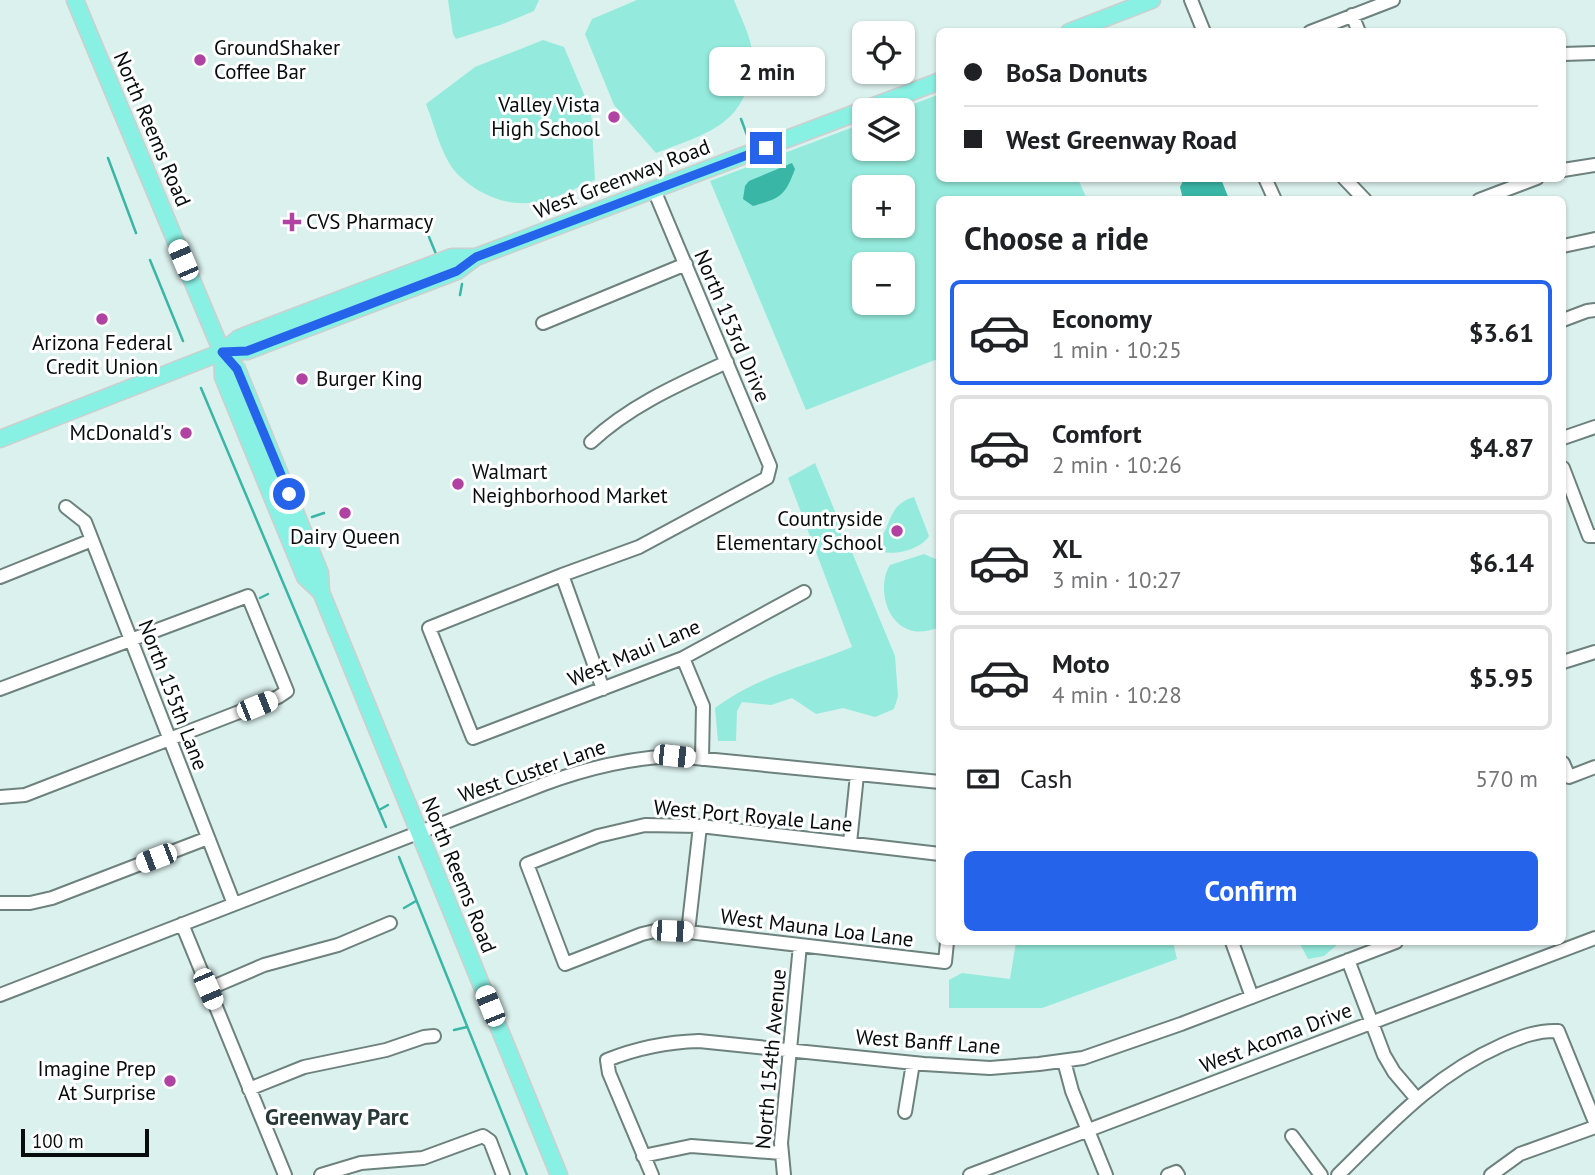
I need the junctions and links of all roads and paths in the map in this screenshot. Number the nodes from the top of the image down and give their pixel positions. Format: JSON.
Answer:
{"nodes":[{"id":1,"x":75,"y":0,"type":"edge"},
{"id":2,"x":1152,"y":0,"type":"edge"},
{"id":3,"x":1191,"y":0,"type":"edge"},
{"id":4,"x":1393,"y":0,"type":"edge"},
{"id":5,"x":1352,"y":15,"type":"junction"},
{"id":6,"x":1079,"y":28,"type":"edge"},
{"id":7,"x":1202,"y":28,"type":"edge"},
{"id":8,"x":1320,"y":28,"type":"edge"},
{"id":9,"x":1357,"y":28,"type":"edge"},
{"id":10,"x":1595,"y":53,"type":"edge"},
{"id":11,"x":1566,"y":54,"type":"edge"},
{"id":12,"x":936,"y":83,"type":"edge"},
{"id":13,"x":1595,"y":164,"type":"edge"},
{"id":14,"x":1566,"y":169,"type":"edge"},
{"id":15,"x":1348,"y":182,"type":"edge"},
{"id":16,"x":1526,"y":182,"type":"edge"},
{"id":17,"x":654,"y":190,"type":"junction"},
{"id":18,"x":1361,"y":196,"type":"edge"},
{"id":19,"x":1490,"y":196,"type":"edge"},
{"id":20,"x":1595,"y":239,"type":"edge"},
{"id":21,"x":1566,"y":245,"type":"edge"},
{"id":22,"x":686,"y":264,"type":"junction"},
{"id":23,"x":1595,"y":310,"type":"edge"},
{"id":24,"x":1566,"y":319,"type":"edge"},
{"id":25,"x":543,"y":323,"type":"dead end"},
{"id":26,"x":222,"y":352,"type":"junction"},
{"id":27,"x":727,"y":362,"type":"junction"},
{"id":28,"x":1595,"y":427,"type":"edge"},
{"id":29,"x":1566,"y":437,"type":"edge"},
{"id":30,"x":0,"y":439,"type":"edge"},
{"id":31,"x":591,"y":442,"type":"dead end"},
{"id":32,"x":1566,"y":475,"type":"edge"},
{"id":33,"x":66,"y":507,"type":"dead end"},
{"id":34,"x":1592,"y":536,"type":"edge"},
{"id":35,"x":92,"y":540,"type":"junction"},
{"id":36,"x":562,"y":575,"type":"junction"},
{"id":37,"x":0,"y":577,"type":"edge"},
{"id":38,"x":804,"y":592,"type":"dead end"},
{"id":39,"x":131,"y":640,"type":"junction"},
{"id":40,"x":1595,"y":652,"type":"edge"},
{"id":41,"x":683,"y":658,"type":"junction"},
{"id":42,"x":1566,"y":661,"type":"edge"},
{"id":43,"x":0,"y":689,"type":"edge"},
{"id":44,"x":603,"y":689,"type":"junction"},
{"id":45,"x":170,"y":740,"type":"junction"},
{"id":46,"x":702,"y":759,"type":"junction"},
{"id":47,"x":1595,"y":767,"type":"edge"},
{"id":48,"x":1566,"y":770,"type":"edge"},
{"id":49,"x":857,"y":775,"type":"junction"},
{"id":50,"x":936,"y":782,"type":"edge"},
{"id":51,"x":0,"y":797,"type":"edge"},
{"id":52,"x":700,"y":826,"type":"junction"},
{"id":53,"x":419,"y":832,"type":"junction"},
{"id":54,"x":208,"y":838,"type":"junction"},
{"id":55,"x":850,"y":843,"type":"junction"},
{"id":56,"x":936,"y":853,"type":"edge"},
{"id":57,"x":0,"y":902,"type":"edge"},
{"id":58,"x":234,"y":904,"type":"junction"},
{"id":59,"x":390,"y":923,"type":"dead end"},
{"id":60,"x":182,"y":924,"type":"junction"},
{"id":61,"x":688,"y":932,"type":"junction"},
{"id":62,"x":1595,"y":938,"type":"edge"},
{"id":63,"x":947,"y":945,"type":"edge"},
{"id":64,"x":1233,"y":945,"type":"edge"},
{"id":65,"x":1388,"y":945,"type":"edge"},
{"id":66,"x":800,"y":946,"type":"junction"},
{"id":67,"x":1348,"y":960,"type":"junction"},
{"id":68,"x":565,"y":964,"type":"joint"},
{"id":69,"x":208,"y":989,"type":"junction"},
{"id":70,"x":0,"y":995,"type":"edge"},
{"id":71,"x":1252,"y":996,"type":"junction"},
{"id":72,"x":1372,"y":1023,"type":"junction"},
{"id":73,"x":435,"y":1036,"type":"dead end"},
{"id":74,"x":790,"y":1049,"type":"junction"},
{"id":75,"x":1064,"y":1061,"type":"junction"},
{"id":76,"x":913,"y":1063,"type":"junction"},
{"id":77,"x":249,"y":1088,"type":"junction"},
{"id":78,"x":1417,"y":1100,"type":"junction"},
{"id":79,"x":905,"y":1112,"type":"dead end"},
{"id":80,"x":1595,"y":1124,"type":"edge"},
{"id":81,"x":1087,"y":1130,"type":"junction"},
{"id":82,"x":1292,"y":1136,"type":"dead end"},
{"id":83,"x":782,"y":1153,"type":"junction"},
{"id":84,"x":643,"y":1156,"type":"junction"},
{"id":85,"x":285,"y":1175,"type":"edge"},
{"id":86,"x":321,"y":1175,"type":"edge"},
{"id":87,"x":503,"y":1175,"type":"edge"},
{"id":88,"x":559,"y":1175,"type":"edge"},
{"id":89,"x":652,"y":1175,"type":"edge"},
{"id":90,"x":784,"y":1175,"type":"edge"},
{"id":91,"x":970,"y":1175,"type":"edge"},
{"id":92,"x":1106,"y":1175,"type":"edge"},
{"id":93,"x":1321,"y":1175,"type":"edge"},
{"id":94,"x":1338,"y":1175,"type":"edge"},
{"id":95,"x":1491,"y":1175,"type":"edge"}],
"edges":[{"from":1,"to":26,"type":"main road","name":"North Reems Road"},
{"from":2,"to":6,"type":"main road"},
{"from":3,"to":7,"type":"street"},
{"from":4,"to":5,"type":"street"},
{"from":5,"to":8,"type":"street"},
{"from":5,"to":9,"type":"street"},
{"from":10,"to":11,"type":"street"},
{"from":12,"to":17,"type":"main road","name":"West Greenway Road"},
{"from":13,"to":14,"type":"street"},
{"from":15,"to":18,"type":"street"},
{"from":16,"to":19,"type":"street"},
{"from":17,"to":22,"type":"street","name":"North 153rd Drive"},
{"from":17,"to":26,"type":"main road","name":"West Greenway Road"},
{"from":20,"to":21,"type":"street"},
{"from":22,"to":25,"type":"street"},
{"from":22,"to":27,"type":"street","name":"North 153rd Drive"},
{"from":23,"to":24,"type":"street"},
{"from":26,"to":30,"type":"main road","name":"West Greenway Road"},
{"from":26,"to":53,"type":"main road","name":"North Reems Road"},
{"from":27,"to":31,"type":"street"},
{"from":27,"to":36,"type":"street","name":"North 153rd Drive"},
{"from":28,"to":29,"type":"street"},
{"from":32,"to":34,"type":"street"},
{"from":33,"to":35,"type":"street","name":"North 155th Lane"},
{"from":35,"to":37,"type":"street"},
{"from":35,"to":39,"type":"street","name":"North 155th Lane"},
{"from":36,"to":44,"type":"street"},
{"from":36,"to":44,"type":"street","name":"West Maui Lane"},
{"from":38,"to":41,"type":"street","name":"West Maui Lane"},
{"from":39,"to":43,"type":"street"},
{"from":39,"to":45,"type":"street","name":"North 155th Lane"},
{"from":39,"to":45,"type":"street"},
{"from":40,"to":42,"type":"street"},
{"from":41,"to":44,"type":"street","name":"West Maui Lane"},
{"from":41,"to":46,"type":"street"},
{"from":45,"to":51,"type":"street"},
{"from":45,"to":54,"type":"street","name":"North 155th Lane"},
{"from":46,"to":49,"type":"street","name":"West Custer Lane"},
{"from":46,"to":53,"type":"street","name":"West Custer Lane"},
{"from":47,"to":48,"type":"street"},
{"from":49,"to":50,"type":"street","name":"West Custer Lane"},
{"from":49,"to":55,"type":"street"},
{"from":52,"to":55,"type":"street","name":"West Port Royale Lane"},
{"from":52,"to":61,"type":"street"},
{"from":52,"to":68,"type":"street","name":"West Port Royale Lane"},
{"from":53,"to":58,"type":"street","name":"West Custer Lane"},
{"from":53,"to":88,"type":"main road","name":"North Reems Road"},
{"from":54,"to":57,"type":"street"},
{"from":54,"to":58,"type":"street","name":"North 155th Lane"},
{"from":55,"to":56,"type":"street","name":"West Port Royale Lane"},
{"from":58,"to":60,"type":"street","name":"West Custer Lane"},
{"from":59,"to":69,"type":"street"},
{"from":60,"to":69,"type":"street"},
{"from":60,"to":70,"type":"street","name":"West Custer Lane"},
{"from":61,"to":66,"type":"street","name":"West Mauna Loa Lane"},
{"from":61,"to":68,"type":"street","name":"West Mauna Loa Lane"},
{"from":62,"to":72,"type":"street","name":"West Acoma Drive"},
{"from":63,"to":66,"type":"street","name":"West Mauna Loa Lane"},
{"from":64,"to":71,"type":"street"},
{"from":65,"to":67,"type":"street","name":"West Banff Lane"},
{"from":66,"to":74,"type":"street","name":"North 154th Avenue"},
{"from":67,"to":71,"type":"street","name":"West Banff Lane"},
{"from":67,"to":72,"type":"street"},
{"from":69,"to":77,"type":"street"},
{"from":71,"to":75,"type":"street","name":"West Banff Lane"},
{"from":72,"to":78,"type":"street"},
{"from":72,"to":81,"type":"street","name":"West Acoma Drive"},
{"from":73,"to":77,"type":"street"},
{"from":74,"to":76,"type":"street","name":"West Banff Lane"},
{"from":74,"to":83,"type":"street","name":"North 154th Avenue"},
{"from":74,"to":84,"type":"street","name":"West Banff Lane"},
{"from":75,"to":76,"type":"street","name":"West Banff Lane"},
{"from":75,"to":81,"type":"street"},
{"from":76,"to":79,"type":"street"},
{"from":77,"to":85,"type":"street"},
{"from":78,"to":80,"type":"street"},
{"from":78,"to":94,"type":"street"},
{"from":80,"to":95,"type":"street"},
{"from":81,"to":91,"type":"street","name":"West Acoma Drive"},
{"from":81,"to":92,"type":"street"},
{"from":82,"to":93,"type":"street"},
{"from":83,"to":84,"type":"street"},
{"from":83,"to":90,"type":"street","name":"North 154th Avenue"},
{"from":84,"to":89,"type":"street"},
{"from":86,"to":87,"type":"street"}]}
